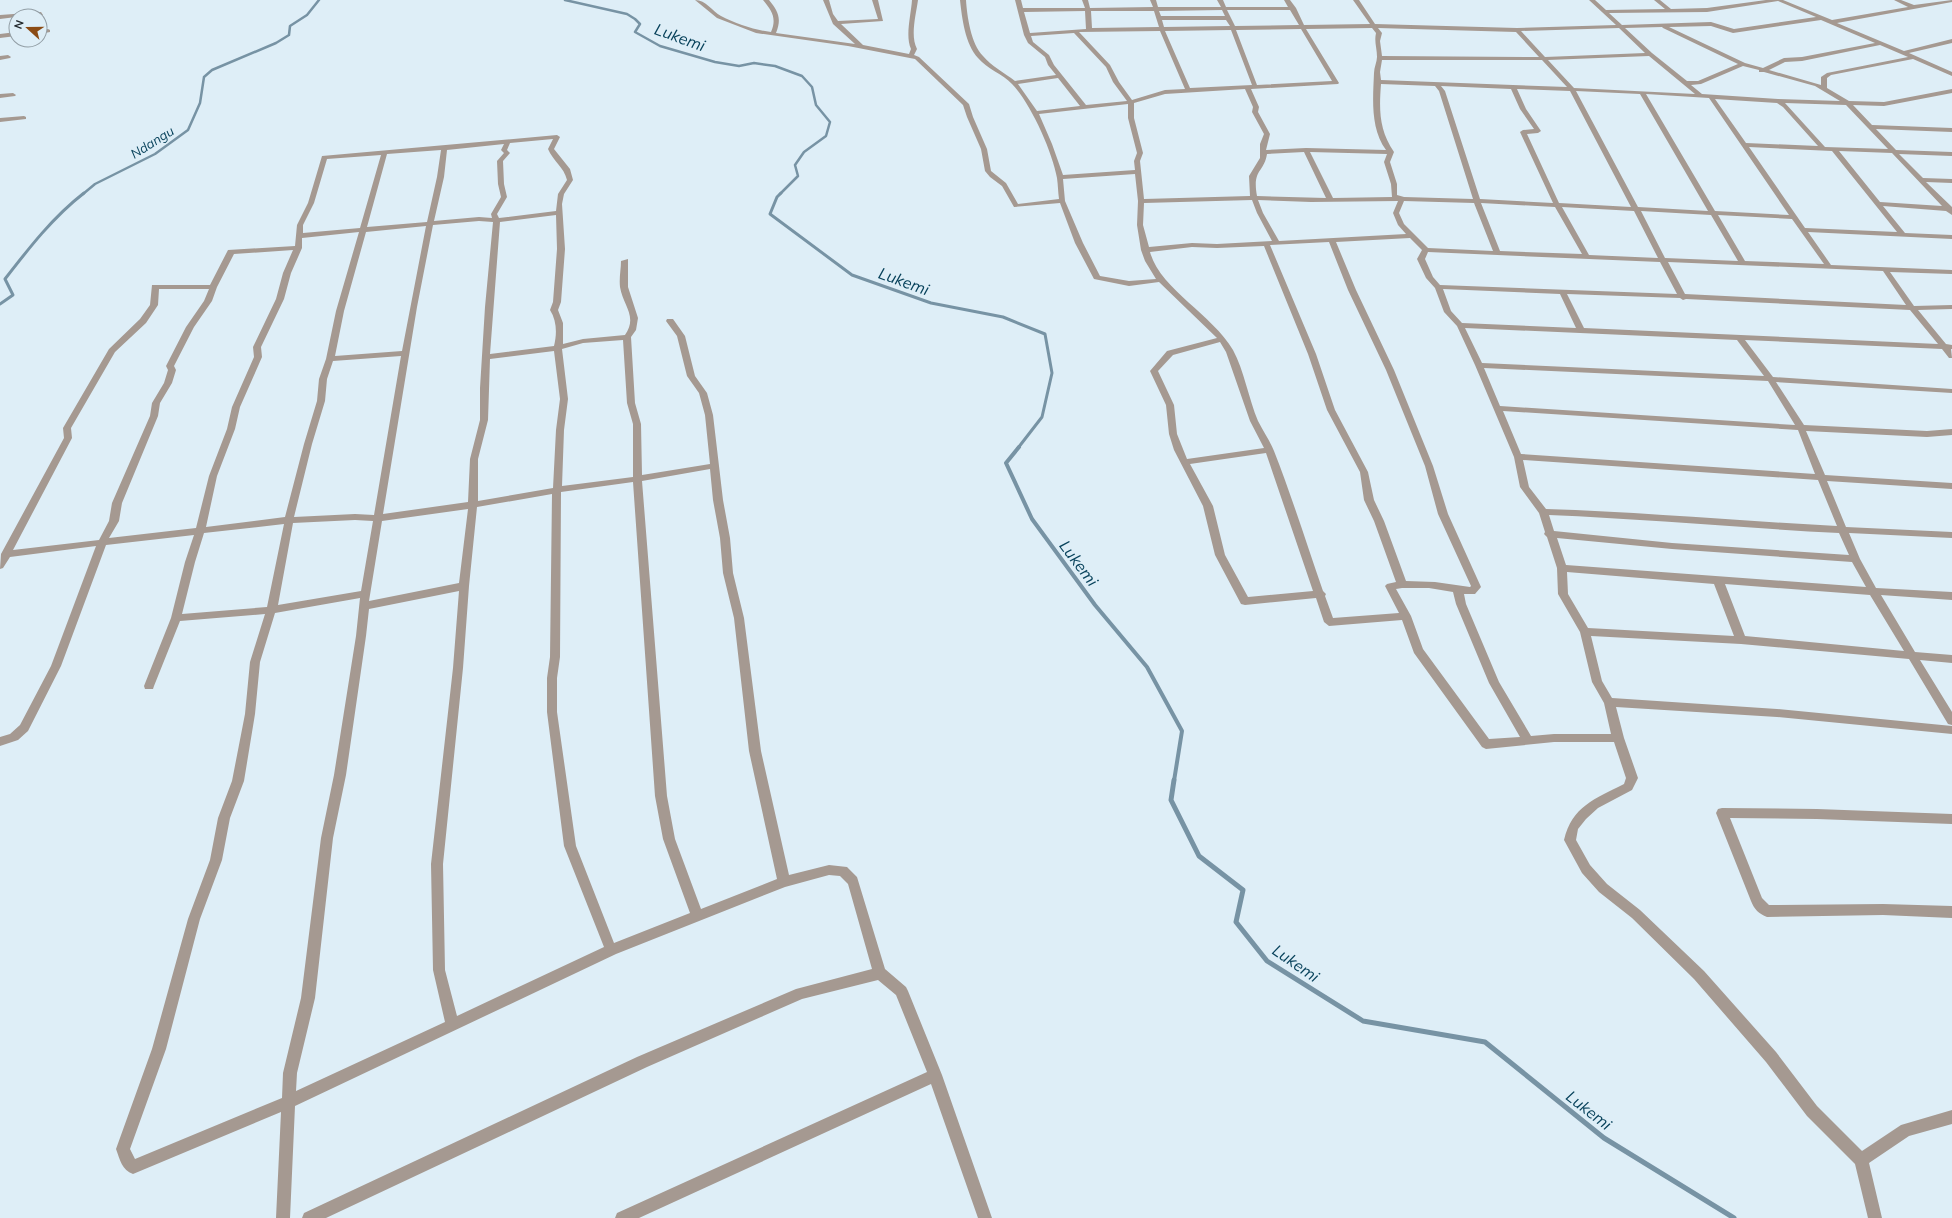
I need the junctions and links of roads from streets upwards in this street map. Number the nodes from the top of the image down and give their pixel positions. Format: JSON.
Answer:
{"nodes":[{"id":1,"x":698,"y":0,"type":"edge"},
{"id":2,"x":766,"y":0,"type":"edge"},
{"id":3,"x":826,"y":0,"type":"edge"},
{"id":4,"x":875,"y":0,"type":"edge"},
{"id":5,"x":915,"y":0,"type":"edge"},
{"id":6,"x":963,"y":0,"type":"edge"},
{"id":7,"x":1018,"y":0,"type":"edge"},
{"id":8,"x":1085,"y":0,"type":"edge"},
{"id":9,"x":1153,"y":0,"type":"edge"},
{"id":10,"x":1220,"y":0,"type":"edge"},
{"id":11,"x":1287,"y":0,"type":"edge"},
{"id":12,"x":1356,"y":0,"type":"edge"},
{"id":13,"x":1592,"y":0,"type":"edge"},
{"id":14,"x":1657,"y":0,"type":"edge"},
{"id":15,"x":1778,"y":0,"type":"edge"},
{"id":16,"x":1897,"y":0,"type":"edge"},
{"id":17,"x":1952,"y":0,"type":"edge"},
{"id":18,"x":1913,"y":7,"type":"junction"},
{"id":19,"x":1293,"y":8,"type":"junction"},
{"id":20,"x":1156,"y":9,"type":"junction"},
{"id":21,"x":1224,"y":9,"type":"junction"},
{"id":22,"x":1022,"y":10,"type":"junction"},
{"id":23,"x":1088,"y":10,"type":"junction"},
{"id":24,"x":1670,"y":11,"type":"junction"},
{"id":25,"x":1604,"y":12,"type":"junction"},
{"id":26,"x":1160,"y":18,"type":"junction"},
{"id":27,"x":1229,"y":18,"type":"junction"},
{"id":28,"x":1822,"y":18,"type":"junction"},
{"id":29,"x":1832,"y":22,"type":"junction"},
{"id":30,"x":835,"y":23,"type":"junction"},
{"id":31,"x":1374,"y":26,"type":"junction"},
{"id":32,"x":1620,"y":26,"type":"junction"},
{"id":33,"x":1663,"y":26,"type":"junction"},
{"id":34,"x":1232,"y":27,"type":"junction"},
{"id":35,"x":1304,"y":27,"type":"junction"},
{"id":36,"x":1162,"y":28,"type":"junction"},
{"id":37,"x":1089,"y":30,"type":"junction"},
{"id":38,"x":1517,"y":30,"type":"junction"},
{"id":39,"x":1075,"y":31,"type":"junction"},
{"id":40,"x":773,"y":35,"type":"junction"},
{"id":41,"x":1027,"y":35,"type":"junction"},
{"id":42,"x":1952,"y":41,"type":"edge"},
{"id":43,"x":1881,"y":43,"type":"junction"},
{"id":44,"x":862,"y":47,"type":"junction"},
{"id":45,"x":1903,"y":53,"type":"junction"},
{"id":46,"x":1650,"y":54,"type":"junction"},
{"id":47,"x":911,"y":56,"type":"junction"},
{"id":48,"x":8,"y":57,"type":"dead end"},
{"id":49,"x":0,"y":58,"type":"edge"},
{"id":50,"x":1380,"y":58,"type":"junction"},
{"id":51,"x":1542,"y":58,"type":"junction"},
{"id":52,"x":1912,"y":58,"type":"junction"},
{"id":53,"x":1743,"y":64,"type":"junction"},
{"id":54,"x":1761,"y":70,"type":"junction"},
{"id":55,"x":1952,"y":74,"type":"edge"},
{"id":56,"x":1059,"y":76,"type":"junction"},
{"id":57,"x":1378,"y":82,"type":"junction"},
{"id":58,"x":1014,"y":83,"type":"junction"},
{"id":59,"x":1685,"y":83,"type":"junction"},
{"id":60,"x":1436,"y":84,"type":"junction"},
{"id":61,"x":1255,"y":87,"type":"junction"},
{"id":62,"x":1247,"y":88,"type":"junction"},
{"id":63,"x":1514,"y":88,"type":"junction"},
{"id":64,"x":1824,"y":89,"type":"junction"},
{"id":65,"x":1188,"y":90,"type":"junction"},
{"id":66,"x":1572,"y":90,"type":"junction"},
{"id":67,"x":1952,"y":91,"type":"edge"},
{"id":68,"x":1642,"y":92,"type":"junction"},
{"id":69,"x":13,"y":95,"type":"dead end"},
{"id":70,"x":1700,"y":95,"type":"junction"},
{"id":71,"x":0,"y":96,"type":"edge"},
{"id":72,"x":1710,"y":96,"type":"junction"},
{"id":73,"x":1778,"y":101,"type":"junction"},
{"id":74,"x":1131,"y":102,"type":"junction"},
{"id":75,"x":1848,"y":103,"type":"junction"},
{"id":76,"x":1085,"y":108,"type":"junction"},
{"id":77,"x":1035,"y":114,"type":"junction"},
{"id":78,"x":24,"y":118,"type":"dead end"},
{"id":79,"x":0,"y":120,"type":"edge"},
{"id":80,"x":1873,"y":127,"type":"junction"},
{"id":81,"x":1952,"y":130,"type":"edge"},
{"id":82,"x":508,"y":142,"type":"junction"},
{"id":83,"x":1745,"y":145,"type":"junction"},
{"id":84,"x":444,"y":148,"type":"junction"},
{"id":85,"x":1823,"y":148,"type":"junction"},
{"id":86,"x":1834,"y":149,"type":"junction"},
{"id":87,"x":1306,"y":150,"type":"junction"},
{"id":88,"x":1894,"y":151,"type":"junction"},
{"id":89,"x":385,"y":152,"type":"junction"},
{"id":90,"x":1264,"y":152,"type":"junction"},
{"id":91,"x":1391,"y":152,"type":"junction"},
{"id":92,"x":1952,"y":154,"type":"edge"},
{"id":93,"x":1138,"y":172,"type":"junction"},
{"id":94,"x":1060,"y":177,"type":"junction"},
{"id":95,"x":1921,"y":180,"type":"junction"},
{"id":96,"x":1952,"y":181,"type":"edge"},
{"id":97,"x":1255,"y":198,"type":"junction"},
{"id":98,"x":1330,"y":199,"type":"junction"},
{"id":99,"x":1402,"y":199,"type":"junction"},
{"id":100,"x":1062,"y":201,"type":"junction"},
{"id":101,"x":1141,"y":201,"type":"junction"},
{"id":102,"x":1477,"y":201,"type":"junction"},
{"id":103,"x":1880,"y":204,"type":"junction"},
{"id":104,"x":1557,"y":205,"type":"junction"},
{"id":105,"x":1636,"y":210,"type":"junction"},
{"id":106,"x":1951,"y":210,"type":"edge"},
{"id":107,"x":560,"y":213,"type":"junction"},
{"id":108,"x":1714,"y":213,"type":"junction"},
{"id":109,"x":1793,"y":217,"type":"junction"},
{"id":110,"x":497,"y":220,"type":"junction"},
{"id":111,"x":430,"y":224,"type":"junction"},
{"id":112,"x":362,"y":229,"type":"junction"},
{"id":113,"x":1802,"y":230,"type":"junction"},
{"id":114,"x":1902,"y":234,"type":"junction"},
{"id":115,"x":298,"y":236,"type":"junction"},
{"id":116,"x":1412,"y":236,"type":"junction"},
{"id":117,"x":1952,"y":237,"type":"edge"},
{"id":118,"x":1331,"y":239,"type":"junction"},
{"id":119,"x":1266,"y":243,"type":"junction"},
{"id":120,"x":1277,"y":243,"type":"junction"},
{"id":121,"x":298,"y":248,"type":"junction"},
{"id":122,"x":1145,"y":250,"type":"junction"},
{"id":123,"x":1426,"y":250,"type":"junction"},
{"id":124,"x":1497,"y":253,"type":"junction"},
{"id":125,"x":1587,"y":257,"type":"junction"},
{"id":126,"x":1662,"y":260,"type":"junction"},
{"id":127,"x":625,"y":261,"type":"dead end"},
{"id":128,"x":1743,"y":264,"type":"junction"},
{"id":129,"x":1829,"y":267,"type":"junction"},
{"id":130,"x":1885,"y":269,"type":"junction"},
{"id":131,"x":1952,"y":272,"type":"edge"},
{"id":132,"x":1161,"y":280,"type":"junction"},
{"id":133,"x":212,"y":287,"type":"junction"},
{"id":134,"x":1438,"y":287,"type":"junction"},
{"id":135,"x":1563,"y":293,"type":"junction"},
{"id":136,"x":1683,"y":298,"type":"junction"},
{"id":137,"x":1952,"y":307,"type":"edge"},
{"id":138,"x":1912,"y":308,"type":"junction"},
{"id":139,"x":670,"y":321,"type":"dead end"},
{"id":140,"x":1460,"y":326,"type":"junction"},
{"id":141,"x":1580,"y":330,"type":"junction"},
{"id":142,"x":627,"y":337,"type":"junction"},
{"id":143,"x":1222,"y":339,"type":"junction"},
{"id":144,"x":1740,"y":339,"type":"junction"},
{"id":145,"x":1948,"y":347,"type":"edge"},
{"id":146,"x":558,"y":348,"type":"junction"},
{"id":147,"x":406,"y":354,"type":"junction"},
{"id":148,"x":1952,"y":356,"type":"edge"},
{"id":149,"x":487,"y":357,"type":"junction"},
{"id":150,"x":330,"y":359,"type":"junction"},
{"id":151,"x":1479,"y":365,"type":"junction"},
{"id":152,"x":1771,"y":380,"type":"junction"},
{"id":153,"x":1952,"y":391,"type":"edge"},
{"id":154,"x":1496,"y":408,"type":"junction"},
{"id":155,"x":1801,"y":428,"type":"junction"},
{"id":156,"x":1952,"y":432,"type":"edge"},
{"id":157,"x":1269,"y":450,"type":"junction"},
{"id":158,"x":1518,"y":457,"type":"junction"},
{"id":159,"x":1185,"y":462,"type":"junction"},
{"id":160,"x":713,"y":466,"type":"junction"},
{"id":161,"x":1821,"y":477,"type":"junction"},
{"id":162,"x":638,"y":479,"type":"junction"},
{"id":163,"x":1952,"y":486,"type":"edge"},
{"id":164,"x":557,"y":490,"type":"junction"},
{"id":165,"x":473,"y":504,"type":"junction"},
{"id":166,"x":1543,"y":512,"type":"junction"},
{"id":167,"x":378,"y":518,"type":"junction"},
{"id":168,"x":289,"y":520,"type":"junction"},
{"id":169,"x":1842,"y":529,"type":"junction"},
{"id":170,"x":200,"y":531,"type":"junction"},
{"id":171,"x":1549,"y":534,"type":"junction"},
{"id":172,"x":1952,"y":535,"type":"edge"},
{"id":173,"x":102,"y":543,"type":"junction"},
{"id":174,"x":6,"y":554,"type":"junction"},
{"id":175,"x":1855,"y":559,"type":"junction"},
{"id":176,"x":0,"y":566,"type":"edge"},
{"id":177,"x":1562,"y":568,"type":"junction"},
{"id":178,"x":1718,"y":580,"type":"junction"},
{"id":179,"x":1402,"y":585,"type":"junction"},
{"id":180,"x":464,"y":586,"type":"junction"},
{"id":181,"x":1458,"y":591,"type":"junction"},
{"id":182,"x":1873,"y":591,"type":"junction"},
{"id":183,"x":365,"y":594,"type":"junction"},
{"id":184,"x":1320,"y":594,"type":"junction"},
{"id":185,"x":1952,"y":596,"type":"edge"},
{"id":186,"x":363,"y":606,"type":"junction"},
{"id":187,"x":270,"y":610,"type":"junction"},
{"id":188,"x":1406,"y":616,"type":"junction"},
{"id":189,"x":176,"y":618,"type":"junction"},
{"id":190,"x":1585,"y":632,"type":"junction"},
{"id":191,"x":1741,"y":640,"type":"junction"},
{"id":192,"x":1912,"y":656,"type":"junction"},
{"id":193,"x":1952,"y":659,"type":"edge"},
{"id":194,"x":148,"y":686,"type":"dead end"},
{"id":195,"x":1609,"y":702,"type":"junction"},
{"id":196,"x":1952,"y":721,"type":"edge"},
{"id":197,"x":1952,"y":730,"type":"edge"},
{"id":198,"x":1618,"y":738,"type":"junction"},
{"id":199,"x":1528,"y":741,"type":"junction"},
{"id":200,"x":0,"y":742,"type":"edge"},
{"id":201,"x":1952,"y":819,"type":"edge"},
{"id":202,"x":784,"y":882,"type":"junction"},
{"id":203,"x":1952,"y":912,"type":"edge"},
{"id":204,"x":697,"y":916,"type":"junction"},
{"id":205,"x":611,"y":950,"type":"junction"},
{"id":206,"x":880,"y":973,"type":"junction"},
{"id":207,"x":452,"y":1025,"type":"junction"},
{"id":208,"x":935,"y":1075,"type":"junction"},
{"id":209,"x":288,"y":1102,"type":"junction"},
{"id":210,"x":1952,"y":1117,"type":"edge"},
{"id":211,"x":1861,"y":1160,"type":"junction"},
{"id":212,"x":283,"y":1218,"type":"edge"},
{"id":213,"x":309,"y":1218,"type":"edge"},
{"id":214,"x":622,"y":1218,"type":"edge"},
{"id":215,"x":985,"y":1218,"type":"edge"},
{"id":216,"x":1875,"y":1218,"type":"edge"}],
"edges":[{"from":1,"to":40,"type":"street"},
{"from":2,"to":40,"type":"street"},
{"from":3,"to":30,"type":"street"},
{"from":4,"to":30,"type":"street"},
{"from":5,"to":47,"type":"street"},
{"from":6,"to":58,"type":"street"},
{"from":7,"to":22,"type":"street"},
{"from":8,"to":23,"type":"street"},
{"from":9,"to":20,"type":"street"},
{"from":10,"to":21,"type":"street"},
{"from":11,"to":19,"type":"street"},
{"from":12,"to":31,"type":"street"},
{"from":13,"to":25,"type":"street"},
{"from":14,"to":24,"type":"street"},
{"from":15,"to":24,"type":"street"},
{"from":15,"to":28,"type":"street"},
{"from":16,"to":18,"type":"street"},
{"from":17,"to":18,"type":"street"},
{"from":18,"to":29,"type":"street"},
{"from":19,"to":21,"type":"street"},
{"from":19,"to":35,"type":"street"},
{"from":20,"to":21,"type":"street"},
{"from":20,"to":23,"type":"street"},
{"from":20,"to":26,"type":"street"},
{"from":21,"to":27,"type":"street"},
{"from":22,"to":23,"type":"street"},
{"from":22,"to":41,"type":"street"},
{"from":23,"to":37,"type":"street"},
{"from":24,"to":25,"type":"street"},
{"from":25,"to":32,"type":"street"},
{"from":26,"to":27,"type":"street"},
{"from":26,"to":36,"type":"street"},
{"from":27,"to":34,"type":"street"},
{"from":28,"to":29,"type":"street"},
{"from":28,"to":33,"type":"street"},
{"from":29,"to":43,"type":"street"},
{"from":30,"to":44,"type":"street"},
{"from":31,"to":35,"type":"street"},
{"from":31,"to":38,"type":"street"},
{"from":31,"to":50,"type":"street"},
{"from":32,"to":33,"type":"street"},
{"from":32,"to":38,"type":"street"},
{"from":32,"to":46,"type":"street"},
{"from":33,"to":53,"type":"street"},
{"from":34,"to":35,"type":"street"},
{"from":34,"to":36,"type":"street"},
{"from":34,"to":61,"type":"street"},
{"from":35,"to":61,"type":"street"},
{"from":36,"to":37,"type":"street"},
{"from":36,"to":65,"type":"street"},
{"from":37,"to":39,"type":"street"},
{"from":38,"to":51,"type":"street"},
{"from":39,"to":41,"type":"street"},
{"from":39,"to":74,"type":"street"},
{"from":40,"to":44,"type":"street"},
{"from":41,"to":56,"type":"street"},
{"from":42,"to":45,"type":"street"},
{"from":43,"to":45,"type":"street"},
{"from":43,"to":54,"type":"street"},
{"from":44,"to":47,"type":"street"},
{"from":45,"to":52,"type":"street"},
{"from":46,"to":51,"type":"street"},
{"from":46,"to":59,"type":"street"},
{"from":47,"to":100,"type":"street"},
{"from":48,"to":49,"type":"street"},
{"from":50,"to":51,"type":"street"},
{"from":50,"to":57,"type":"street"},
{"from":51,"to":66,"type":"street"},
{"from":52,"to":55,"type":"street"},
{"from":52,"to":64,"type":"street"},
{"from":53,"to":54,"type":"street"},
{"from":53,"to":59,"type":"street"},
{"from":54,"to":64,"type":"street"},
{"from":56,"to":58,"type":"street"},
{"from":56,"to":76,"type":"street"},
{"from":57,"to":60,"type":"street"},
{"from":57,"to":91,"type":"street"},
{"from":58,"to":77,"type":"street"},
{"from":59,"to":70,"type":"street"},
{"from":60,"to":63,"type":"street"},
{"from":60,"to":102,"type":"street"},
{"from":61,"to":62,"type":"street"},
{"from":62,"to":65,"type":"street"},
{"from":62,"to":90,"type":"street"},
{"from":63,"to":66,"type":"street"},
{"from":63,"to":104,"type":"street"},
{"from":64,"to":75,"type":"street"},
{"from":65,"to":74,"type":"street"},
{"from":66,"to":68,"type":"street"},
{"from":66,"to":105,"type":"street"},
{"from":67,"to":75,"type":"street"},
{"from":68,"to":70,"type":"street"},
{"from":68,"to":108,"type":"street"},
{"from":69,"to":71,"type":"street"},
{"from":70,"to":72,"type":"street"},
{"from":72,"to":73,"type":"street"},
{"from":72,"to":83,"type":"street"},
{"from":73,"to":75,"type":"street"},
{"from":73,"to":85,"type":"street"},
{"from":74,"to":76,"type":"street"},
{"from":74,"to":93,"type":"street"},
{"from":75,"to":80,"type":"street"},
{"from":76,"to":77,"type":"street"},
{"from":77,"to":94,"type":"street"},
{"from":78,"to":79,"type":"street"},
{"from":80,"to":81,"type":"street"},
{"from":80,"to":88,"type":"street"},
{"from":82,"to":84,"type":"street"},
{"from":82,"to":107,"type":"street"},
{"from":82,"to":110,"type":"street"},
{"from":83,"to":85,"type":"street"},
{"from":83,"to":109,"type":"street"},
{"from":84,"to":89,"type":"street"},
{"from":84,"to":111,"type":"street"},
{"from":85,"to":86,"type":"street"},
{"from":86,"to":88,"type":"street"},
{"from":86,"to":103,"type":"street"},
{"from":87,"to":90,"type":"street"},
{"from":87,"to":91,"type":"street"},
{"from":87,"to":98,"type":"street"},
{"from":88,"to":92,"type":"street"},
{"from":88,"to":95,"type":"street"},
{"from":89,"to":112,"type":"street"},
{"from":89,"to":115,"type":"street"},
{"from":90,"to":97,"type":"street"},
{"from":91,"to":99,"type":"street"},
{"from":93,"to":94,"type":"street"},
{"from":93,"to":101,"type":"street"},
{"from":94,"to":100,"type":"street"},
{"from":95,"to":96,"type":"street"},
{"from":95,"to":106,"type":"street"},
{"from":97,"to":98,"type":"street"},
{"from":97,"to":101,"type":"street"},
{"from":97,"to":120,"type":"street"},
{"from":98,"to":99,"type":"street"},
{"from":99,"to":102,"type":"street"},
{"from":99,"to":116,"type":"street"},
{"from":100,"to":132,"type":"street"},
{"from":101,"to":122,"type":"street"},
{"from":102,"to":104,"type":"street"},
{"from":102,"to":124,"type":"street"},
{"from":103,"to":106,"type":"street"},
{"from":103,"to":114,"type":"street"},
{"from":104,"to":105,"type":"street"},
{"from":104,"to":125,"type":"street"},
{"from":105,"to":108,"type":"street"},
{"from":105,"to":126,"type":"street"},
{"from":107,"to":110,"type":"street"},
{"from":107,"to":146,"type":"street"},
{"from":108,"to":109,"type":"street"},
{"from":108,"to":128,"type":"street"},
{"from":109,"to":113,"type":"street"},
{"from":110,"to":111,"type":"street"},
{"from":110,"to":149,"type":"street"},
{"from":111,"to":112,"type":"street"},
{"from":111,"to":147,"type":"street"},
{"from":112,"to":115,"type":"street"},
{"from":112,"to":150,"type":"street"},
{"from":113,"to":114,"type":"street"},
{"from":113,"to":129,"type":"street"},
{"from":114,"to":117,"type":"street"},
{"from":115,"to":121,"type":"street"},
{"from":116,"to":118,"type":"street"},
{"from":116,"to":123,"type":"street"},
{"from":118,"to":120,"type":"street"},
{"from":118,"to":181,"type":"street"},
{"from":119,"to":120,"type":"street"},
{"from":119,"to":122,"type":"street"},
{"from":119,"to":179,"type":"street"},
{"from":121,"to":133,"type":"street"},
{"from":121,"to":170,"type":"street"},
{"from":122,"to":132,"type":"street"},
{"from":123,"to":124,"type":"street"},
{"from":123,"to":134,"type":"street"},
{"from":124,"to":125,"type":"street"},
{"from":125,"to":126,"type":"street"},
{"from":126,"to":128,"type":"street"},
{"from":126,"to":136,"type":"street"},
{"from":127,"to":142,"type":"street"},
{"from":128,"to":129,"type":"street"},
{"from":129,"to":130,"type":"street"},
{"from":130,"to":131,"type":"street"},
{"from":130,"to":138,"type":"street"},
{"from":132,"to":143,"type":"street"},
{"from":133,"to":173,"type":"street"},
{"from":133,"to":174,"type":"street"},
{"from":134,"to":135,"type":"street"},
{"from":134,"to":140,"type":"street"},
{"from":135,"to":136,"type":"street"},
{"from":135,"to":141,"type":"street"},
{"from":136,"to":138,"type":"street"},
{"from":137,"to":138,"type":"street"},
{"from":138,"to":145,"type":"street"},
{"from":139,"to":160,"type":"street"},
{"from":140,"to":141,"type":"street"},
{"from":140,"to":151,"type":"street"},
{"from":141,"to":144,"type":"street"},
{"from":142,"to":146,"type":"street"},
{"from":142,"to":162,"type":"street"},
{"from":143,"to":157,"type":"street"},
{"from":143,"to":159,"type":"street"},
{"from":144,"to":145,"type":"street"},
{"from":144,"to":152,"type":"street"},
{"from":145,"to":148,"type":"street"},
{"from":146,"to":149,"type":"street"},
{"from":146,"to":164,"type":"street"},
{"from":147,"to":150,"type":"street"},
{"from":147,"to":167,"type":"street"},
{"from":149,"to":165,"type":"street"},
{"from":150,"to":168,"type":"street"},
{"from":151,"to":152,"type":"street"},
{"from":151,"to":154,"type":"street"},
{"from":152,"to":153,"type":"street"},
{"from":152,"to":155,"type":"street"},
{"from":154,"to":155,"type":"street"},
{"from":154,"to":158,"type":"street"},
{"from":155,"to":156,"type":"street"},
{"from":155,"to":161,"type":"street"},
{"from":157,"to":159,"type":"street"},
{"from":157,"to":184,"type":"street"},
{"from":158,"to":161,"type":"street"},
{"from":158,"to":166,"type":"street"},
{"from":159,"to":184,"type":"street"},
{"from":160,"to":162,"type":"street"},
{"from":160,"to":202,"type":"street"},
{"from":161,"to":163,"type":"street"},
{"from":161,"to":169,"type":"street"},
{"from":162,"to":164,"type":"street"},
{"from":162,"to":204,"type":"street"},
{"from":164,"to":165,"type":"street"},
{"from":164,"to":205,"type":"street"},
{"from":165,"to":167,"type":"street"},
{"from":165,"to":180,"type":"street"},
{"from":166,"to":169,"type":"street"},
{"from":166,"to":171,"type":"street"},
{"from":167,"to":168,"type":"street"},
{"from":167,"to":183,"type":"street"},
{"from":168,"to":170,"type":"street"},
{"from":168,"to":187,"type":"street"},
{"from":169,"to":172,"type":"street"},
{"from":169,"to":175,"type":"street"},
{"from":170,"to":173,"type":"street"},
{"from":170,"to":189,"type":"street"},
{"from":171,"to":175,"type":"street"},
{"from":171,"to":177,"type":"street"},
{"from":173,"to":174,"type":"street"},
{"from":173,"to":200,"type":"street"},
{"from":174,"to":176,"type":"street"},
{"from":175,"to":182,"type":"street"},
{"from":177,"to":178,"type":"street"},
{"from":177,"to":190,"type":"street"},
{"from":178,"to":182,"type":"street"},
{"from":178,"to":191,"type":"street"},
{"from":179,"to":181,"type":"street"},
{"from":179,"to":188,"type":"street"},
{"from":180,"to":186,"type":"street"},
{"from":180,"to":207,"type":"street"},
{"from":181,"to":199,"type":"street"},
{"from":182,"to":185,"type":"street"},
{"from":182,"to":192,"type":"street"},
{"from":183,"to":186,"type":"street"},
{"from":183,"to":187,"type":"street"},
{"from":184,"to":188,"type":"street"},
{"from":186,"to":209,"type":"street"},
{"from":187,"to":189,"type":"street"},
{"from":187,"to":209,"type":"street"},
{"from":188,"to":199,"type":"street"},
{"from":189,"to":194,"type":"street"},
{"from":190,"to":191,"type":"street"},
{"from":190,"to":195,"type":"street"},
{"from":191,"to":192,"type":"street"},
{"from":192,"to":193,"type":"street"},
{"from":192,"to":196,"type":"street"},
{"from":195,"to":197,"type":"street"},
{"from":195,"to":198,"type":"street"},
{"from":198,"to":199,"type":"street"},
{"from":198,"to":211,"type":"street"},
{"from":201,"to":203,"type":"street"},
{"from":202,"to":204,"type":"street"},
{"from":202,"to":206,"type":"street"},
{"from":204,"to":205,"type":"street"},
{"from":205,"to":207,"type":"street"},
{"from":206,"to":208,"type":"street"},
{"from":206,"to":213,"type":"street"},
{"from":207,"to":209,"type":"street"},
{"from":208,"to":214,"type":"street"},
{"from":208,"to":215,"type":"street"},
{"from":209,"to":212,"type":"street"},
{"from":210,"to":211,"type":"street"},
{"from":211,"to":216,"type":"street"}]}
